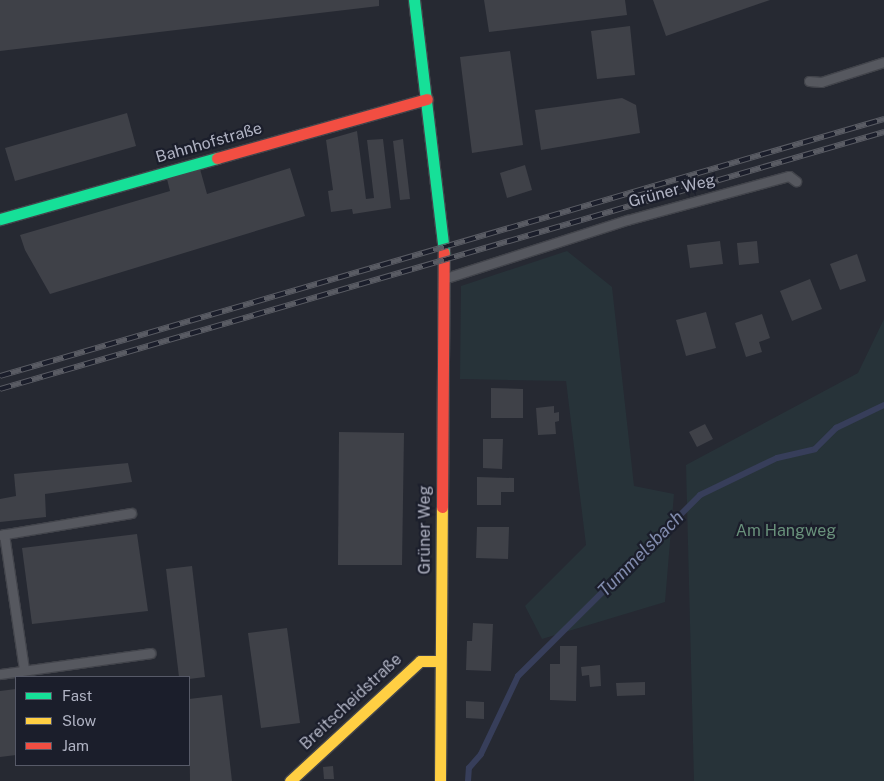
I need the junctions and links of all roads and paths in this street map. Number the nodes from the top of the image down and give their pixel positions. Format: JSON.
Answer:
{"nodes":[{"id":1,"x":414,"y":0,"type":"edge"},
{"id":2,"x":884,"y":62,"type":"edge"},
{"id":3,"x":809,"y":81,"type":"dead end"},
{"id":4,"x":427,"y":98,"type":"junction"},
{"id":5,"x":796,"y":181,"type":"dead end"},
{"id":6,"x":0,"y":218,"type":"edge"},
{"id":7,"x":443,"y":279,"type":"junction"},
{"id":8,"x":132,"y":513,"type":"dead end"},
{"id":9,"x":2,"y":534,"type":"edge"},
{"id":10,"x":151,"y":653,"type":"dead end"},
{"id":11,"x":440,"y":661,"type":"junction"},
{"id":12,"x":24,"y":670,"type":"junction"},
{"id":13,"x":0,"y":674,"type":"edge"},
{"id":14,"x":290,"y":781,"type":"edge"},
{"id":15,"x":440,"y":781,"type":"edge"}],
"edges":[{"from":1,"to":4,"type":"street","name":"Grüner Weg"},
{"from":2,"to":3,"type":"lane"},
{"from":4,"to":6,"type":"street","name":"Bahnhofstraße"},
{"from":4,"to":7,"type":"street","name":"Grüner Weg"},
{"from":5,"to":7,"type":"lane","name":"Grüner Weg"},
{"from":7,"to":11,"type":"street","name":"Grüner Weg"},
{"from":8,"to":9,"type":"lane"},
{"from":9,"to":12,"type":"lane"},
{"from":10,"to":12,"type":"lane"},
{"from":11,"to":14,"type":"street","name":"Breitscheidstraße"},
{"from":11,"to":15,"type":"street","name":"Grüner Weg"},
{"from":12,"to":13,"type":"lane"}]}
